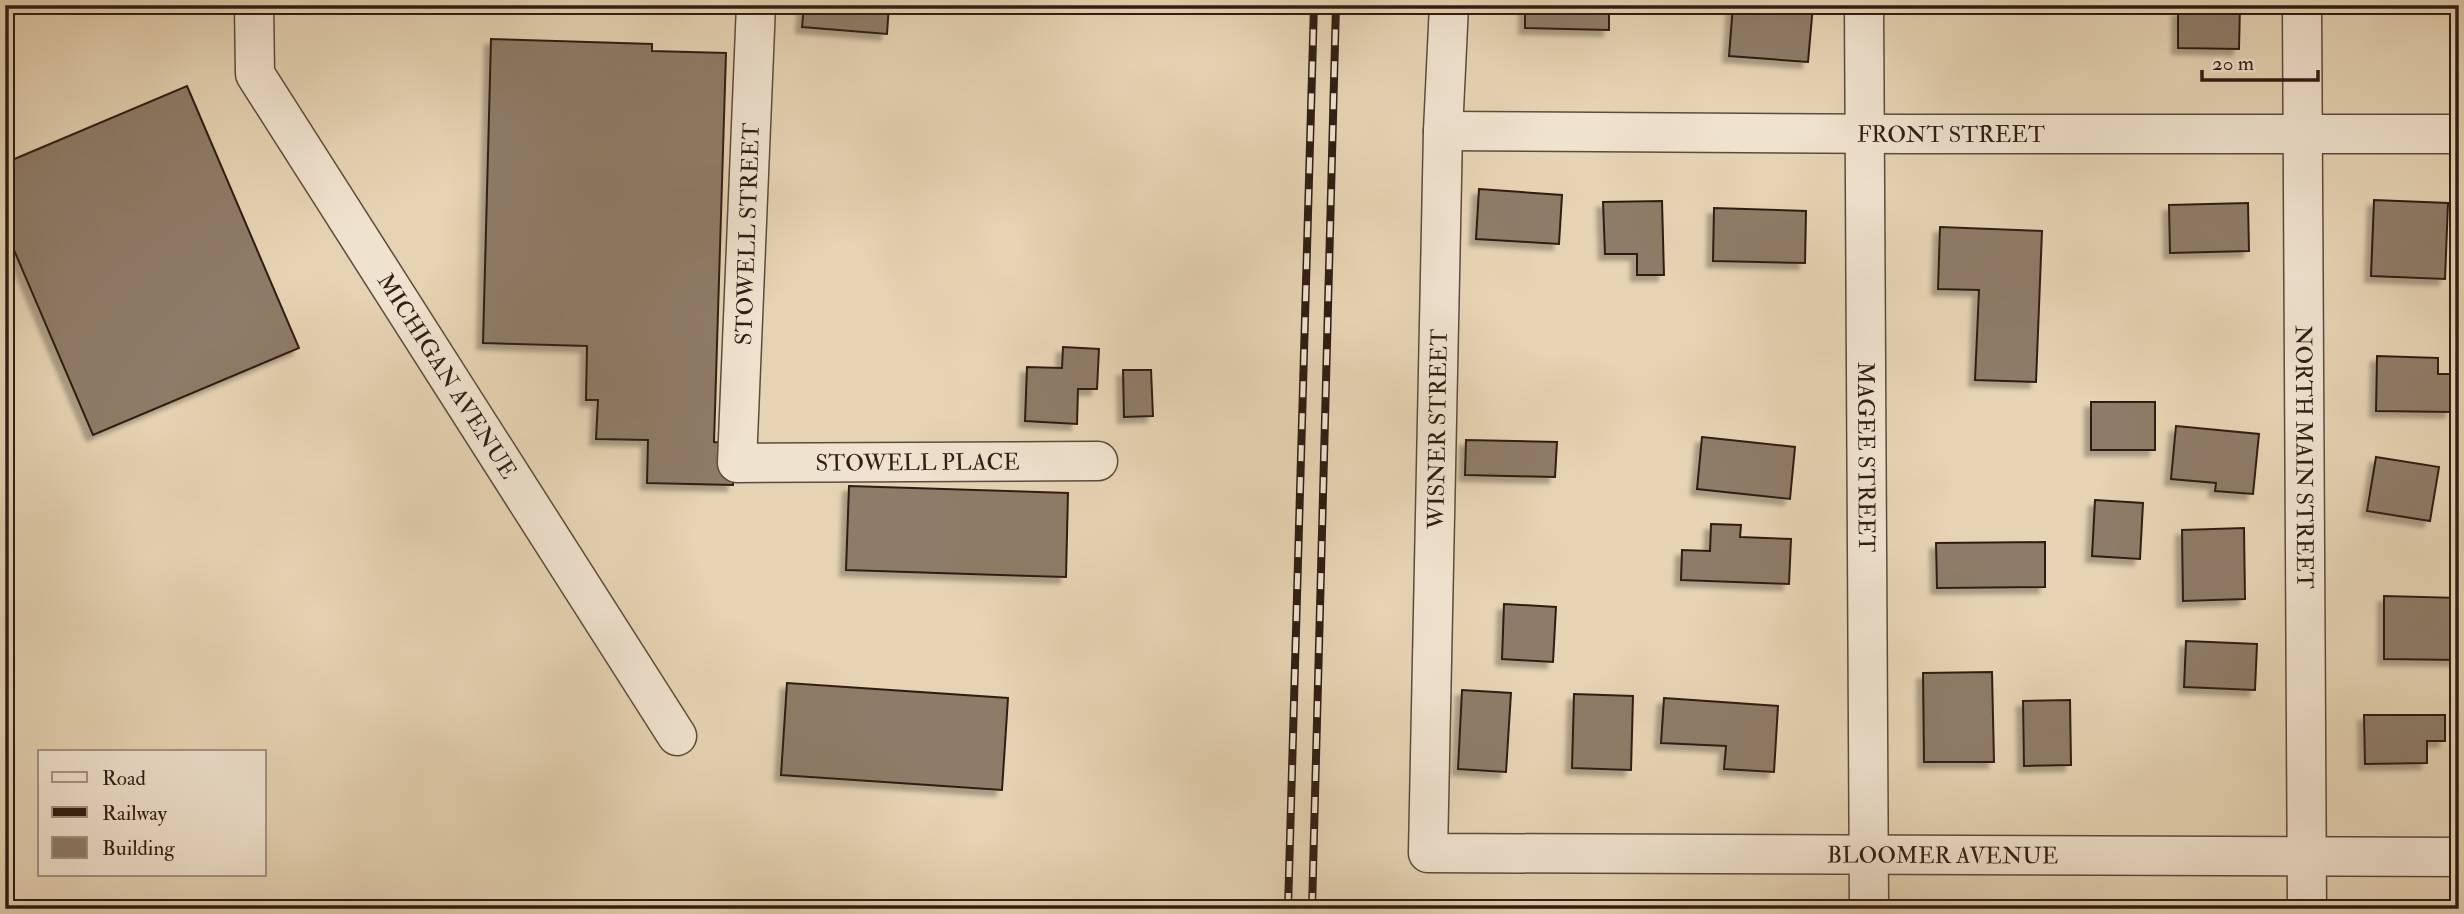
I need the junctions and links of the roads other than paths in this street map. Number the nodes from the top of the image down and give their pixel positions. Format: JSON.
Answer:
{"nodes":[{"id":1,"x":254,"y":5,"type":"edge"},
{"id":2,"x":756,"y":5,"type":"edge"},
{"id":3,"x":1448,"y":5,"type":"edge"},
{"id":4,"x":1864,"y":5,"type":"edge"},
{"id":5,"x":2302,"y":5,"type":"edge"},
{"id":6,"x":1443,"y":131,"type":"junction"},
{"id":7,"x":1865,"y":134,"type":"junction"},
{"id":8,"x":2303,"y":134,"type":"junction"},
{"id":9,"x":2459,"y":134,"type":"edge"},
{"id":10,"x":1098,"y":461,"type":"dead end"},
{"id":11,"x":737,"y":463,"type":"joint"},
{"id":12,"x":677,"y":737,"type":"dead end"},
{"id":13,"x":1428,"y":853,"type":"joint"},
{"id":14,"x":1869,"y":856,"type":"junction"},
{"id":15,"x":2307,"y":856,"type":"junction"},
{"id":16,"x":2459,"y":857,"type":"edge"},
{"id":17,"x":1869,"y":909,"type":"edge"},
{"id":18,"x":2307,"y":909,"type":"edge"}],
"edges":[{"from":1,"to":12,"type":"street","name":"MICHIGAN AVENUE"},
{"from":2,"to":11,"type":"street","name":"STOWELL STREET"},
{"from":3,"to":6,"type":"street","name":"WISNER STREET"},
{"from":4,"to":7,"type":"street","name":"MAGEE STREET"},
{"from":5,"to":8,"type":"street","name":"NORTH MAIN STREET"},
{"from":6,"to":7,"type":"street","name":"FRONT STREET"},
{"from":6,"to":13,"type":"street","name":"WISNER STREET"},
{"from":7,"to":8,"type":"street","name":"FRONT STREET"},
{"from":7,"to":14,"type":"street","name":"MAGEE STREET"},
{"from":8,"to":9,"type":"street","name":"FRONT STREET"},
{"from":8,"to":15,"type":"street","name":"NORTH MAIN STREET"},
{"from":10,"to":11,"type":"street","name":"STOWELL PLACE"},
{"from":13,"to":14,"type":"street","name":"BLOOMER AVENUE"},
{"from":14,"to":15,"type":"street","name":"BLOOMER AVENUE"},
{"from":14,"to":17,"type":"street","name":"MAGEE STREET"},
{"from":15,"to":16,"type":"street","name":"BLOOMER AVENUE"},
{"from":15,"to":18,"type":"street","name":"NORTH MAIN STREET"}]}
